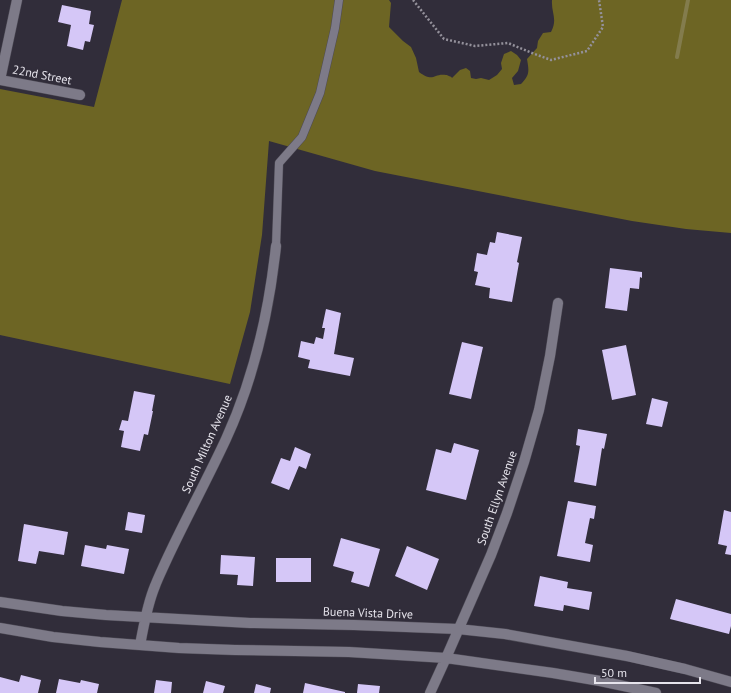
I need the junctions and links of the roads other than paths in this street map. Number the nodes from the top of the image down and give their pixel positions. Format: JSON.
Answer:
{"nodes":[{"id":1,"x":17,"y":0,"type":"edge"},
{"id":2,"x":338,"y":0,"type":"edge"},
{"id":3,"x":0,"y":80,"type":"edge"},
{"id":4,"x":80,"y":95,"type":"dead end"},
{"id":5,"x":276,"y":246,"type":"joint"},
{"id":6,"x":558,"y":303,"type":"dead end"},
{"id":7,"x":0,"y":602,"type":"edge"},
{"id":8,"x":146,"y":618,"type":"junction"},
{"id":9,"x":0,"y":628,"type":"edge"},
{"id":10,"x":458,"y":629,"type":"junction"},
{"id":11,"x":140,"y":645,"type":"junction"},
{"id":12,"x":446,"y":658,"type":"junction"},
{"id":13,"x":731,"y":682,"type":"edge"},
{"id":14,"x":430,"y":693,"type":"edge"},
{"id":15,"x":656,"y":693,"type":"edge"}],
"edges":[{"from":1,"to":3,"type":"street"},
{"from":2,"to":5,"type":"lane"},
{"from":3,"to":4,"type":"street","name":"22nd Street"},
{"from":5,"to":8,"type":"street","name":"South Milton Avenue"},
{"from":6,"to":10,"type":"street","name":"South Ellyn Avenue"},
{"from":7,"to":8,"type":"street","name":"Buena Vista Drive"},
{"from":8,"to":10,"type":"street","name":"Buena Vista Drive"},
{"from":8,"to":11,"type":"street","name":"South Milton Avenue"},
{"from":9,"to":11,"type":"street"},
{"from":10,"to":12,"type":"street","name":"South Ellyn Avenue"},
{"from":10,"to":13,"type":"street","name":"Buena Vista Drive"},
{"from":11,"to":12,"type":"street"},
{"from":12,"to":14,"type":"street","name":"South Ellyn Avenue"},
{"from":12,"to":15,"type":"street"}]}
